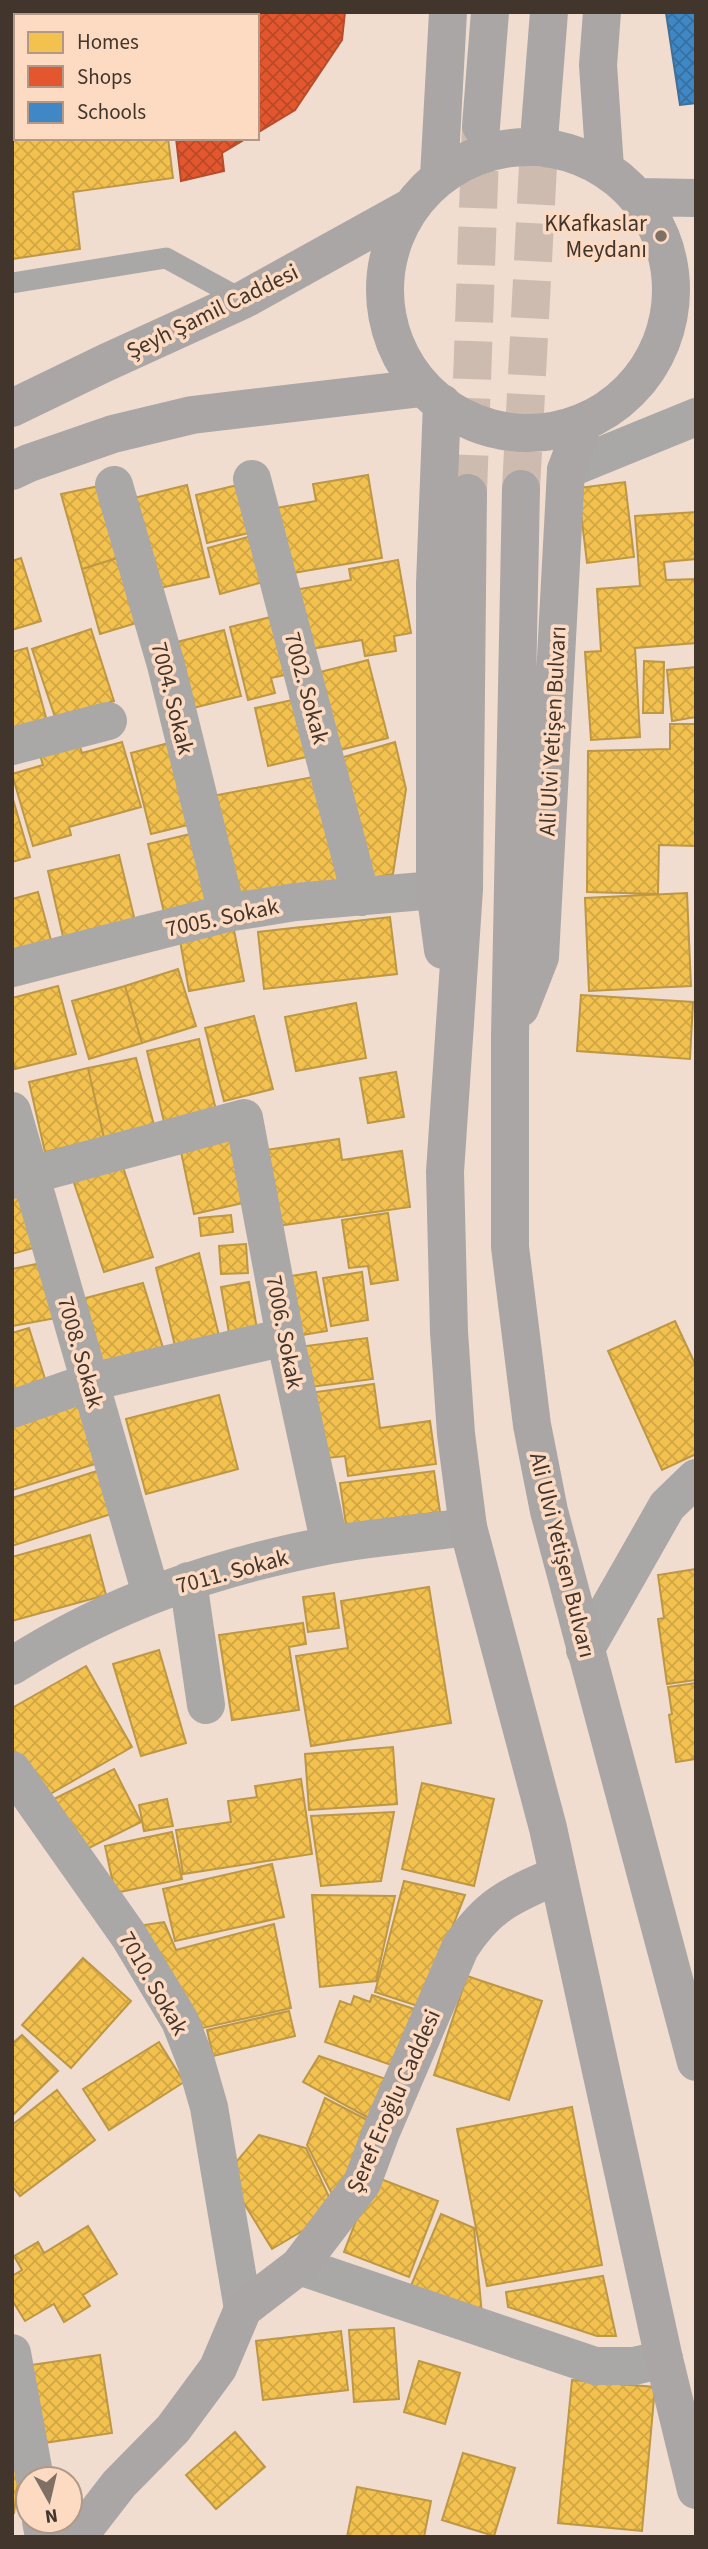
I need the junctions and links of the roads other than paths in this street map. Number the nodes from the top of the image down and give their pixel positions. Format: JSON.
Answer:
{"nodes":[{"id":1,"x":448,"y":12,"type":"edge"},
{"id":2,"x":490,"y":12,"type":"edge"},
{"id":3,"x":549,"y":12,"type":"edge"},
{"id":4,"x":602,"y":12,"type":"edge"},
{"id":5,"x":481,"y":126,"type":"tunnel mouth"},
{"id":6,"x":540,"y":127,"type":"tunnel mouth"},
{"id":7,"x":605,"y":168,"type":"junction"},
{"id":8,"x":439,"y":177,"type":"junction"},
{"id":9,"x":639,"y":197,"type":"junction"},
{"id":10,"x":696,"y":198,"type":"edge"},
{"id":11,"x":409,"y":208,"type":"junction"},
{"id":12,"x":12,"y":283,"type":"edge"},
{"id":13,"x":243,"y":300,"type":"junction"},
{"id":14,"x":682,"y":323,"type":"edge"},
{"id":15,"x":432,"y":396,"type":"junction"},
{"id":16,"x":12,"y":408,"type":"edge"},
{"id":17,"x":696,"y":417,"type":"edge"},
{"id":18,"x":583,"y":424,"type":"junction"},
{"id":19,"x":566,"y":470,"type":"junction"},
{"id":20,"x":12,"y":471,"type":"edge"},
{"id":21,"x":252,"y":479,"type":"dead end"},
{"id":22,"x":114,"y":485,"type":"dead end"},
{"id":23,"x":521,"y":489,"type":"tunnel mouth"},
{"id":24,"x":468,"y":493,"type":"tunnel mouth"},
{"id":25,"x":108,"y":721,"type":"dead end"},
{"id":26,"x":12,"y":746,"type":"edge"},
{"id":27,"x":435,"y":890,"type":"junction"},
{"id":28,"x":361,"y":897,"type":"junction"},
{"id":29,"x":227,"y":913,"type":"junction"},
{"id":30,"x":12,"y":968,"type":"edge"},
{"id":31,"x":510,"y":1036,"type":"junction"},
{"id":32,"x":455,"y":1042,"type":"junction"},
{"id":33,"x":12,"y":1111,"type":"edge"},
{"id":34,"x":21,"y":1178,"type":"edge"},
{"id":35,"x":285,"y":1337,"type":"junction"},
{"id":36,"x":90,"y":1382,"type":"junction"},
{"id":37,"x":12,"y":1409,"type":"edge"},
{"id":38,"x":696,"y":1478,"type":"edge"},
{"id":39,"x":468,"y":1527,"type":"junction"},
{"id":40,"x":330,"y":1545,"type":"junction"},
{"id":41,"x":188,"y":1581,"type":"junction"},
{"id":42,"x":151,"y":1594,"type":"junction"},
{"id":43,"x":585,"y":1650,"type":"junction"},
{"id":44,"x":12,"y":1666,"type":"edge"},
{"id":45,"x":206,"y":1705,"type":"dead end"},
{"id":46,"x":12,"y":1770,"type":"edge"},
{"id":47,"x":558,"y":1875,"type":"junction"},
{"id":48,"x":696,"y":2062,"type":"edge"},
{"id":49,"x":299,"y":2266,"type":"junction"},
{"id":50,"x":243,"y":2309,"type":"junction"},
{"id":51,"x":12,"y":2353,"type":"edge"},
{"id":52,"x":664,"y":2359,"type":"junction"},
{"id":53,"x":32,"y":2465,"type":"edge"},
{"id":54,"x":696,"y":2490,"type":"edge"},
{"id":55,"x":78,"y":2537,"type":"edge"}],
"edges":[{"from":1,"to":8,"type":"main road"},
{"from":2,"to":5,"type":"main road"},
{"from":3,"to":6,"type":"main road"},
{"from":4,"to":7,"type":"main road"},
{"from":7,"to":8,"type":"main road"},
{"from":7,"to":9,"type":"main road"},
{"from":8,"to":11,"type":"main road"},
{"from":9,"to":10,"type":"main road"},
{"from":9,"to":14,"type":"main road"},
{"from":11,"to":13,"type":"main road","name":"Şeyh Şamil Caddesi"},
{"from":11,"to":15,"type":"main road"},
{"from":12,"to":13,"type":"lane"},
{"from":13,"to":16,"type":"main road","name":"Şeyh Şamil Caddesi"},
{"from":14,"to":18,"type":"main road"},
{"from":15,"to":18,"type":"main road"},
{"from":15,"to":20,"type":"main road"},
{"from":15,"to":27,"type":"main road"},
{"from":17,"to":19,"type":"street"},
{"from":18,"to":19,"type":"main road","name":"Ali Ulvi Yetişen Bulvarı"},
{"from":19,"to":31,"type":"main road","name":"Ali Ulvi Yetişen Bulvarı"},
{"from":21,"to":28,"type":"street","name":"7002. Sokak"},
{"from":22,"to":29,"type":"street","name":"7004. Sokak"},
{"from":23,"to":31,"type":"main road","name":"Ali Ulvi Yetişen Bulvarı"},
{"from":24,"to":32,"type":"main road"},
{"from":25,"to":26,"type":"street"},
{"from":27,"to":28,"type":"street","name":"7005. Sokak"},
{"from":27,"to":32,"type":"main road"},
{"from":28,"to":29,"type":"street","name":"7005. Sokak"},
{"from":29,"to":30,"type":"street","name":"7005. Sokak"},
{"from":31,"to":43,"type":"main road","name":"Ali Ulvi Yetişen Bulvarı"},
{"from":32,"to":39,"type":"main road"},
{"from":33,"to":34,"type":"street","name":"7008. Sokak"},
{"from":34,"to":35,"type":"street","name":"7006. Sokak"},
{"from":34,"to":36,"type":"street","name":"7008. Sokak"},
{"from":35,"to":36,"type":"street"},
{"from":35,"to":40,"type":"street","name":"7006. Sokak"},
{"from":36,"to":37,"type":"street"},
{"from":36,"to":42,"type":"street","name":"7008. Sokak"},
{"from":38,"to":43,"type":"street"},
{"from":39,"to":40,"type":"street","name":"7011. Sokak"},
{"from":39,"to":47,"type":"main road"},
{"from":40,"to":41,"type":"street","name":"7011. Sokak"},
{"from":41,"to":42,"type":"street","name":"7011. Sokak"},
{"from":41,"to":45,"type":"street"},
{"from":42,"to":44,"type":"street","name":"7011. Sokak"},
{"from":43,"to":48,"type":"main road","name":"Ali Ulvi Yetişen Bulvarı"},
{"from":46,"to":50,"type":"street","name":"7010. Sokak"},
{"from":47,"to":49,"type":"main road","name":"Şeref Eroğlu Caddesi"},
{"from":47,"to":52,"type":"main road"},
{"from":49,"to":50,"type":"main road","name":"Şeref Eroğlu Caddesi"},
{"from":49,"to":52,"type":"street"},
{"from":50,"to":55,"type":"main road","name":"Şeref Eroğlu Caddesi"},
{"from":51,"to":53,"type":"street"},
{"from":52,"to":54,"type":"main road"}]}
